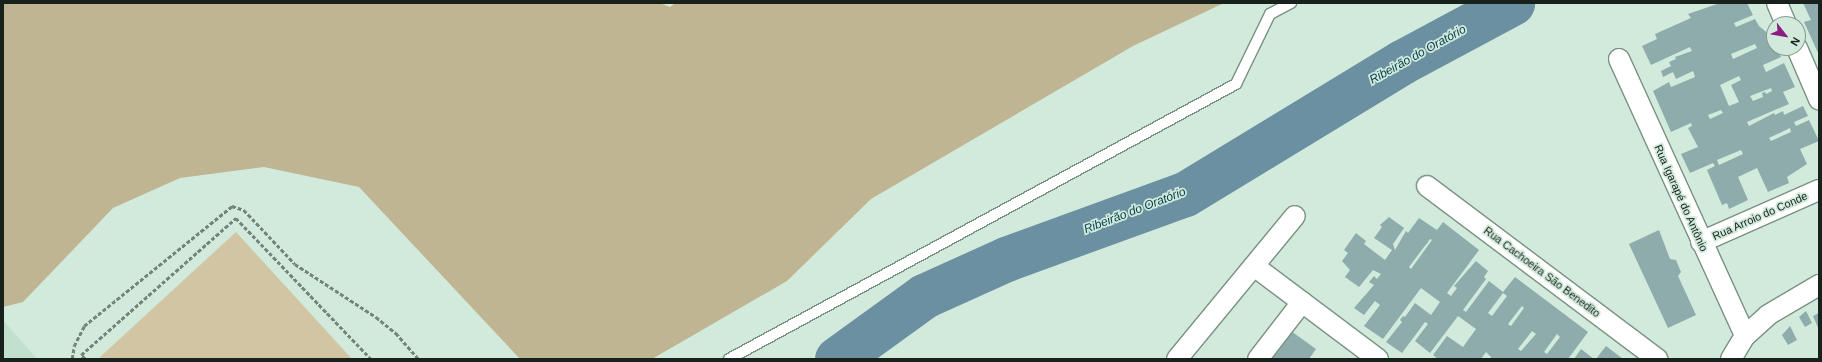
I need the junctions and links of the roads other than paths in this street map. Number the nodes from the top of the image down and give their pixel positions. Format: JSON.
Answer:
{"nodes":[{"id":1,"x":1291,"y":3,"type":"edge"},
{"id":2,"x":1777,"y":3,"type":"edge"},
{"id":3,"x":1783,"y":16,"type":"edge"},
{"id":4,"x":1800,"y":56,"type":"edge"},
{"id":5,"x":1619,"y":59,"type":"dead end"},
{"id":6,"x":1819,"y":99,"type":"edge"},
{"id":7,"x":1427,"y":186,"type":"dead end"},
{"id":8,"x":1819,"y":190,"type":"edge"},
{"id":9,"x":1295,"y":216,"type":"dead end"},
{"id":10,"x":1702,"y":242,"type":"junction"},
{"id":11,"x":1254,"y":266,"type":"junction"},
{"id":12,"x":1819,"y":285,"type":"edge"},
{"id":13,"x":1302,"y":302,"type":"junction"},
{"id":14,"x":1745,"y":336,"type":"junction"},
{"id":15,"x":729,"y":359,"type":"edge"},
{"id":16,"x":1177,"y":359,"type":"edge"},
{"id":17,"x":1258,"y":359,"type":"edge"},
{"id":18,"x":1378,"y":359,"type":"edge"},
{"id":19,"x":1657,"y":359,"type":"edge"},
{"id":20,"x":1731,"y":359,"type":"edge"}],
"edges":[{"from":1,"to":15,"type":"lane"},
{"from":2,"to":3,"type":"street"},
{"from":4,"to":6,"type":"street"},
{"from":5,"to":10,"type":"street","name":"Rua Igarapé do Antônio"},
{"from":7,"to":19,"type":"street","name":"Rua Cachoeira São Benedito"},
{"from":8,"to":10,"type":"street","name":"Rua Arroio do Conde"},
{"from":9,"to":11,"type":"street"},
{"from":10,"to":14,"type":"street","name":"Rua Igarapé do Antônio"},
{"from":11,"to":13,"type":"street"},
{"from":11,"to":16,"type":"street"},
{"from":12,"to":14,"type":"street"},
{"from":13,"to":17,"type":"street"},
{"from":13,"to":18,"type":"street"},
{"from":14,"to":20,"type":"street"}]}
